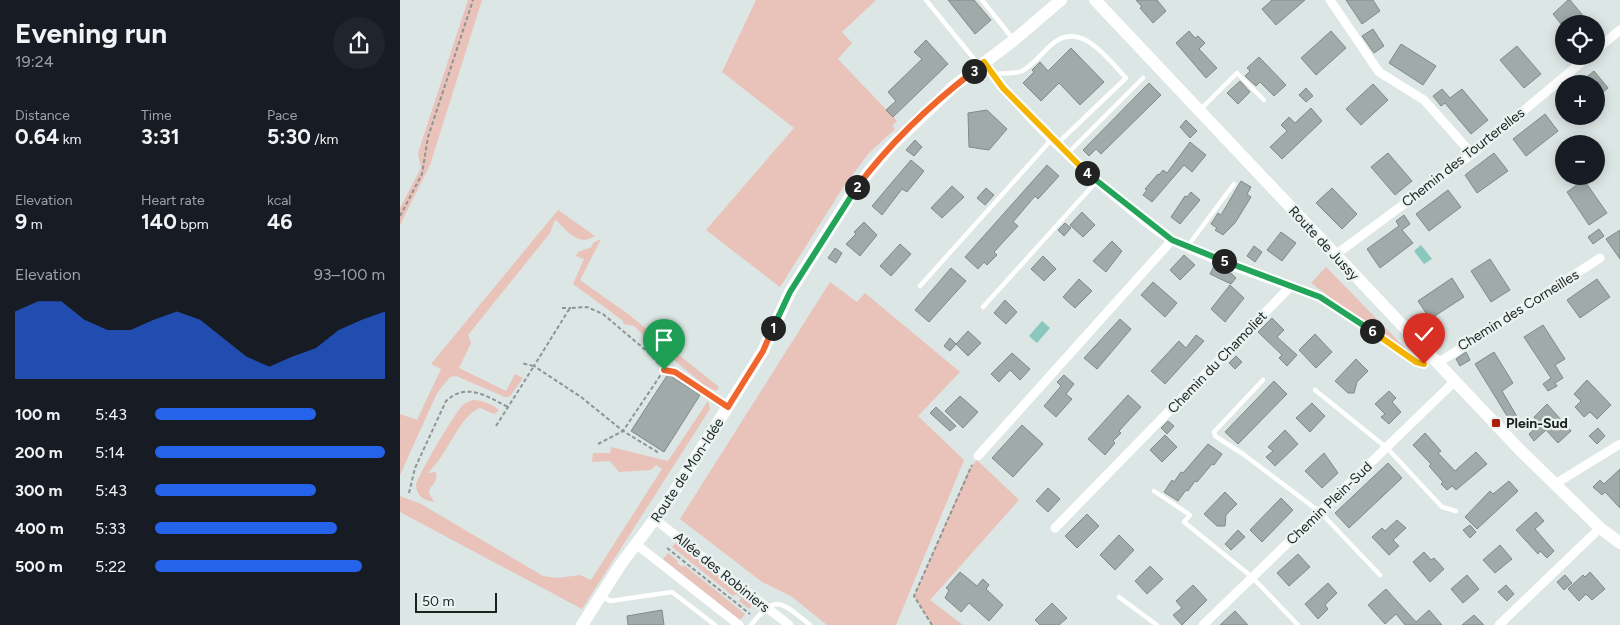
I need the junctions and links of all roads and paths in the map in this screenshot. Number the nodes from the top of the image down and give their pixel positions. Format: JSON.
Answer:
{"nodes":[{"id":1,"x":473,"y":0,"type":"edge"},
{"id":2,"x":926,"y":0,"type":"edge"},
{"id":3,"x":982,"y":0,"type":"edge"},
{"id":4,"x":1061,"y":0,"type":"edge"},
{"id":5,"x":1095,"y":0,"type":"edge"},
{"id":6,"x":1330,"y":0,"type":"edge"},
{"id":7,"x":1620,"y":30,"type":"edge"},
{"id":8,"x":1014,"y":40,"type":"junction"},
{"id":9,"x":1605,"y":42,"type":"edge"},
{"id":10,"x":982,"y":64,"type":"junction"},
{"id":11,"x":1578,"y":65,"type":"edge"},
{"id":12,"x":993,"y":75,"type":"junction"},
{"id":13,"x":1144,"y":78,"type":"dead end"},
{"id":14,"x":1264,"y":100,"type":"dead end"},
{"id":15,"x":1199,"y":111,"type":"junction"},
{"id":16,"x":1055,"y":142,"type":"junction"},
{"id":17,"x":1067,"y":154,"type":"junction"},
{"id":18,"x":1472,"y":154,"type":"junction"},
{"id":19,"x":1096,"y":182,"type":"junction"},
{"id":20,"x":1234,"y":184,"type":"dead end"},
{"id":21,"x":400,"y":216,"type":"edge"},
{"id":22,"x":1172,"y":240,"type":"junction"},
{"id":23,"x":1187,"y":248,"type":"junction"},
{"id":24,"x":1335,"y":255,"type":"junction"},
{"id":25,"x":1600,"y":258,"type":"dead end"},
{"id":26,"x":920,"y":286,"type":"dead end"},
{"id":27,"x":1290,"y":287,"type":"junction"},
{"id":28,"x":983,"y":307,"type":"dead end"},
{"id":29,"x":562,"y":308,"type":"dead end"},
{"id":30,"x":571,"y":308,"type":"junction"},
{"id":31,"x":521,"y":363,"type":"dead end"},
{"id":32,"x":1438,"y":363,"type":"junction"},
{"id":33,"x":1424,"y":364,"type":"dead end"},
{"id":34,"x":534,"y":366,"type":"junction"},
{"id":35,"x":664,"y":370,"type":"junction"},
{"id":36,"x":1263,"y":380,"type":"dead end"},
{"id":37,"x":1455,"y":381,"type":"junction"},
{"id":38,"x":1315,"y":390,"type":"dead end"},
{"id":39,"x":508,"y":407,"type":"junction"},
{"id":40,"x":728,"y":407,"type":"junction"},
{"id":41,"x":496,"y":426,"type":"dead end"},
{"id":42,"x":623,"y":432,"type":"junction"},
{"id":43,"x":598,"y":444,"type":"dead end"},
{"id":44,"x":1620,"y":444,"type":"edge"},
{"id":45,"x":1387,"y":448,"type":"junction"},
{"id":46,"x":658,"y":453,"type":"dead end"},
{"id":47,"x":978,"y":456,"type":"joint"},
{"id":48,"x":1555,"y":484,"type":"junction"},
{"id":49,"x":1154,"y":491,"type":"dead end"},
{"id":50,"x":409,"y":493,"type":"dead end"},
{"id":51,"x":1456,"y":511,"type":"dead end"},
{"id":52,"x":1320,"y":512,"type":"junction"},
{"id":53,"x":656,"y":520,"type":"junction"},
{"id":54,"x":1055,"y":528,"type":"dead end"},
{"id":55,"x":1600,"y":528,"type":"junction"},
{"id":56,"x":1620,"y":543,"type":"edge"},
{"id":57,"x":637,"y":545,"type":"junction"},
{"id":58,"x":667,"y":548,"type":"dead end"},
{"id":59,"x":1380,"y":574,"type":"dead end"},
{"id":60,"x":1252,"y":577,"type":"junction"},
{"id":61,"x":601,"y":596,"type":"junction"},
{"id":62,"x":1119,"y":597,"type":"dead end"},
{"id":63,"x":765,"y":607,"type":"junction"},
{"id":64,"x":756,"y":619,"type":"junction"},
{"id":65,"x":582,"y":625,"type":"edge"},
{"id":66,"x":715,"y":625,"type":"edge"},
{"id":67,"x":739,"y":625,"type":"edge"},
{"id":68,"x":752,"y":625,"type":"edge"},
{"id":69,"x":789,"y":625,"type":"edge"},
{"id":70,"x":810,"y":625,"type":"edge"},
{"id":71,"x":932,"y":625,"type":"edge"},
{"id":72,"x":1156,"y":625,"type":"edge"},
{"id":73,"x":1203,"y":625,"type":"edge"},
{"id":74,"x":1298,"y":625,"type":"edge"},
{"id":75,"x":1499,"y":625,"type":"edge"}],
"edges":[{"from":1,"to":21,"type":"path"},
{"from":2,"to":10,"type":"lane"},
{"from":3,"to":8,"type":"lane"},
{"from":4,"to":8,"type":"main road","name":"Route de Mon-Idée"},
{"from":5,"to":15,"type":"main road","name":"Route de Jussy"},
{"from":6,"to":18,"type":"street"},
{"from":7,"to":9,"type":"street"},
{"from":8,"to":10,"type":"main road","name":"Route de Mon-Idée"},
{"from":10,"to":12,"type":"street"},
{"from":10,"to":40,"type":"main road","name":"Route de Mon-Idée"},
{"from":11,"to":18,"type":"street","name":"Chemin des Tourterelles"},
{"from":12,"to":16,"type":"street"},
{"from":12,"to":16,"type":"lane"},
{"from":13,"to":17,"type":"lane"},
{"from":14,"to":15,"type":"lane"},
{"from":15,"to":24,"type":"main road","name":"Route de Jussy"},
{"from":16,"to":17,"type":"street"},
{"from":16,"to":26,"type":"lane"},
{"from":17,"to":19,"type":"street"},
{"from":18,"to":24,"type":"street","name":"Chemin des Tourterelles"},
{"from":19,"to":22,"type":"street"},
{"from":19,"to":28,"type":"lane"},
{"from":20,"to":23,"type":"lane"},
{"from":22,"to":23,"type":"street"},
{"from":22,"to":47,"type":"street"},
{"from":23,"to":27,"type":"street"},
{"from":24,"to":32,"type":"main road","name":"Route de Jussy"},
{"from":25,"to":32,"type":"street","name":"Chemin des Corneilles"},
{"from":27,"to":33,"type":"path"},
{"from":27,"to":54,"type":"street","name":"Chemin du Chamoliet"},
{"from":29,"to":30,"type":"path"},
{"from":30,"to":34,"type":"path"},
{"from":30,"to":35,"type":"path"},
{"from":31,"to":34,"type":"path"},
{"from":32,"to":37,"type":"main road","name":"Route de Jussy"},
{"from":34,"to":39,"type":"path"},
{"from":34,"to":42,"type":"path"},
{"from":35,"to":40,"type":"path"},
{"from":35,"to":42,"type":"path"},
{"from":36,"to":52,"type":"lane"},
{"from":37,"to":45,"type":"street","name":"Chemin Plein-Sud"},
{"from":37,"to":48,"type":"main road","name":"Route de Jussy"},
{"from":38,"to":45,"type":"lane"},
{"from":39,"to":41,"type":"path"},
{"from":39,"to":50,"type":"path"},
{"from":40,"to":53,"type":"main road","name":"Route de Mon-Idée"},
{"from":42,"to":43,"type":"path"},
{"from":42,"to":46,"type":"path"},
{"from":44,"to":48,"type":"street"},
{"from":45,"to":51,"type":"lane"},
{"from":45,"to":52,"type":"street","name":"Chemin Plein-Sud"},
{"from":47,"to":71,"type":"path"},
{"from":48,"to":55,"type":"main road","name":"Route de Jussy"},
{"from":49,"to":60,"type":"lane"},
{"from":52,"to":59,"type":"lane"},
{"from":52,"to":60,"type":"street","name":"Chemin Plein-Sud"},
{"from":53,"to":57,"type":"main road","name":"Route de Mon-Idée"},
{"from":53,"to":63,"type":"street","name":"Allée des Robiniers"},
{"from":55,"to":56,"type":"main road","name":"Route de Jussy"},
{"from":55,"to":75,"type":"street"},
{"from":57,"to":61,"type":"main road","name":"Route de Mon-Idée"},
{"from":57,"to":67,"type":"street"},
{"from":58,"to":64,"type":"path"},
{"from":60,"to":73,"type":"street","name":"Chemin Plein-Sud"},
{"from":60,"to":74,"type":"lane"},
{"from":61,"to":65,"type":"main road","name":"Route de Mon-Idée"},
{"from":61,"to":66,"type":"lane"},
{"from":62,"to":72,"type":"lane"},
{"from":63,"to":64,"type":"lane"},
{"from":63,"to":69,"type":"street","name":"Allée des Robiniers"},
{"from":63,"to":70,"type":"lane"},
{"from":64,"to":68,"type":"lane"}]}
